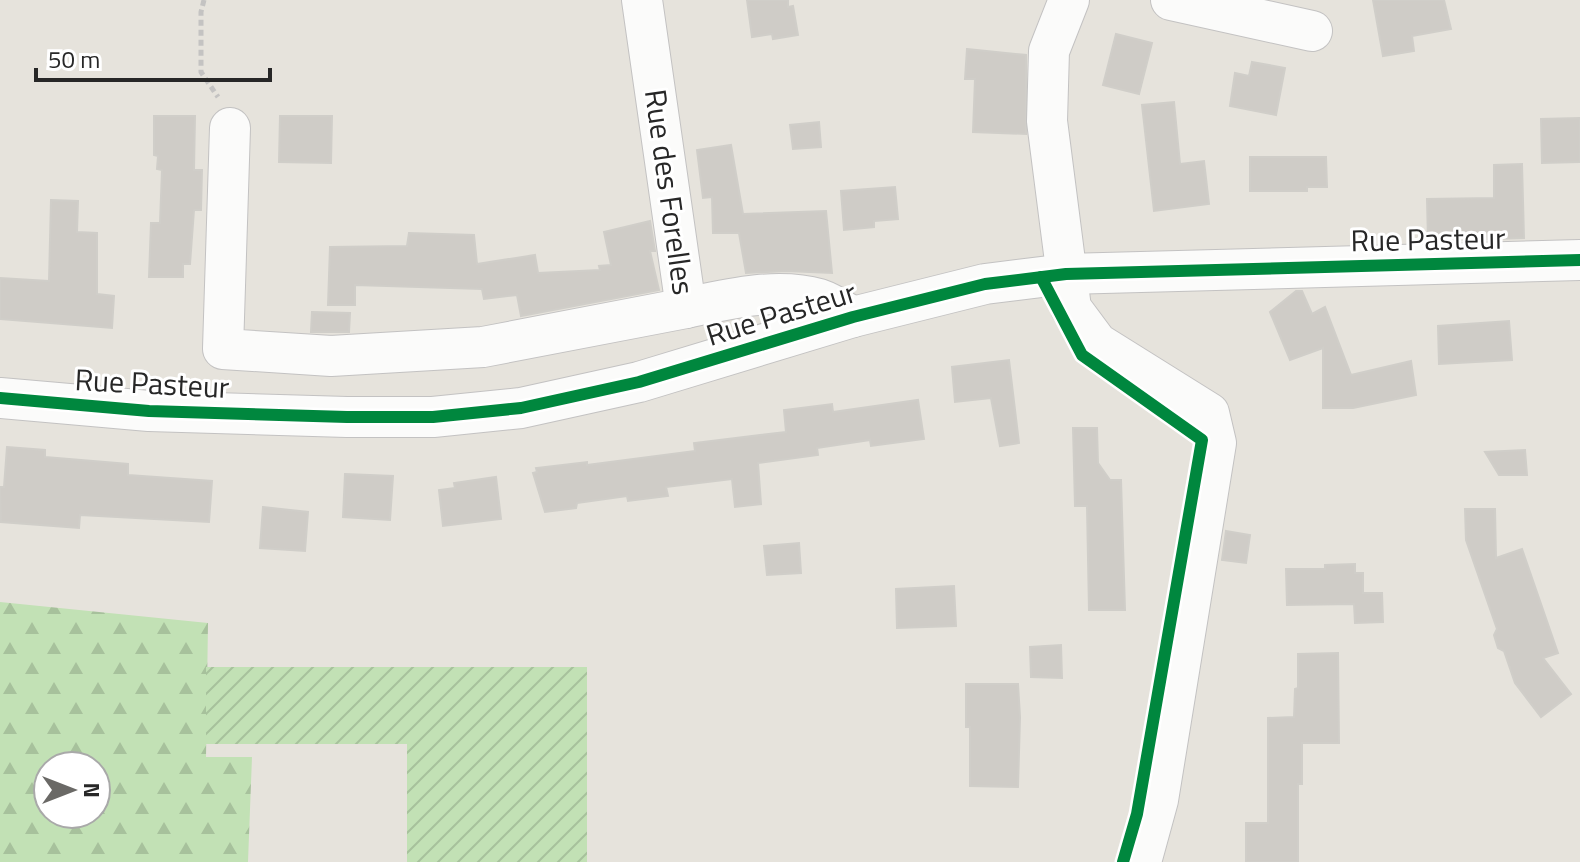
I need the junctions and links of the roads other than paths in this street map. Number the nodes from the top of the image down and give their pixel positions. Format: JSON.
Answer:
{"nodes":[{"id":1,"x":642,"y":0,"type":"edge"},
{"id":2,"x":1069,"y":0,"type":"edge"},
{"id":3,"x":1171,"y":0,"type":"edge"},
{"id":4,"x":1312,"y":31,"type":"dead end"},
{"id":5,"x":230,"y":128,"type":"road end"},
{"id":6,"x":1580,"y":260,"type":"edge"},
{"id":7,"x":1066,"y":274,"type":"junction"},
{"id":8,"x":686,"y":308,"type":"junction"},
{"id":9,"x":853,"y":317,"type":"junction"},
{"id":10,"x":0,"y":398,"type":"edge"},
{"id":11,"x":1141,"y":862,"type":"edge"}],
"edges":[{"from":1,"to":8,"type":"street","name":"Rue des Forelles"},
{"from":2,"to":7,"type":"street"},
{"from":3,"to":4,"type":"street"},
{"from":5,"to":8,"type":"street"},
{"from":6,"to":7,"type":"street","name":"Rue Pasteur"},
{"from":7,"to":9,"type":"street","name":"Rue Pasteur"},
{"from":7,"to":11,"type":"street"},
{"from":8,"to":9,"type":"street","name":"Rue des Forelles"},
{"from":9,"to":10,"type":"street","name":"Rue Pasteur"}]}
